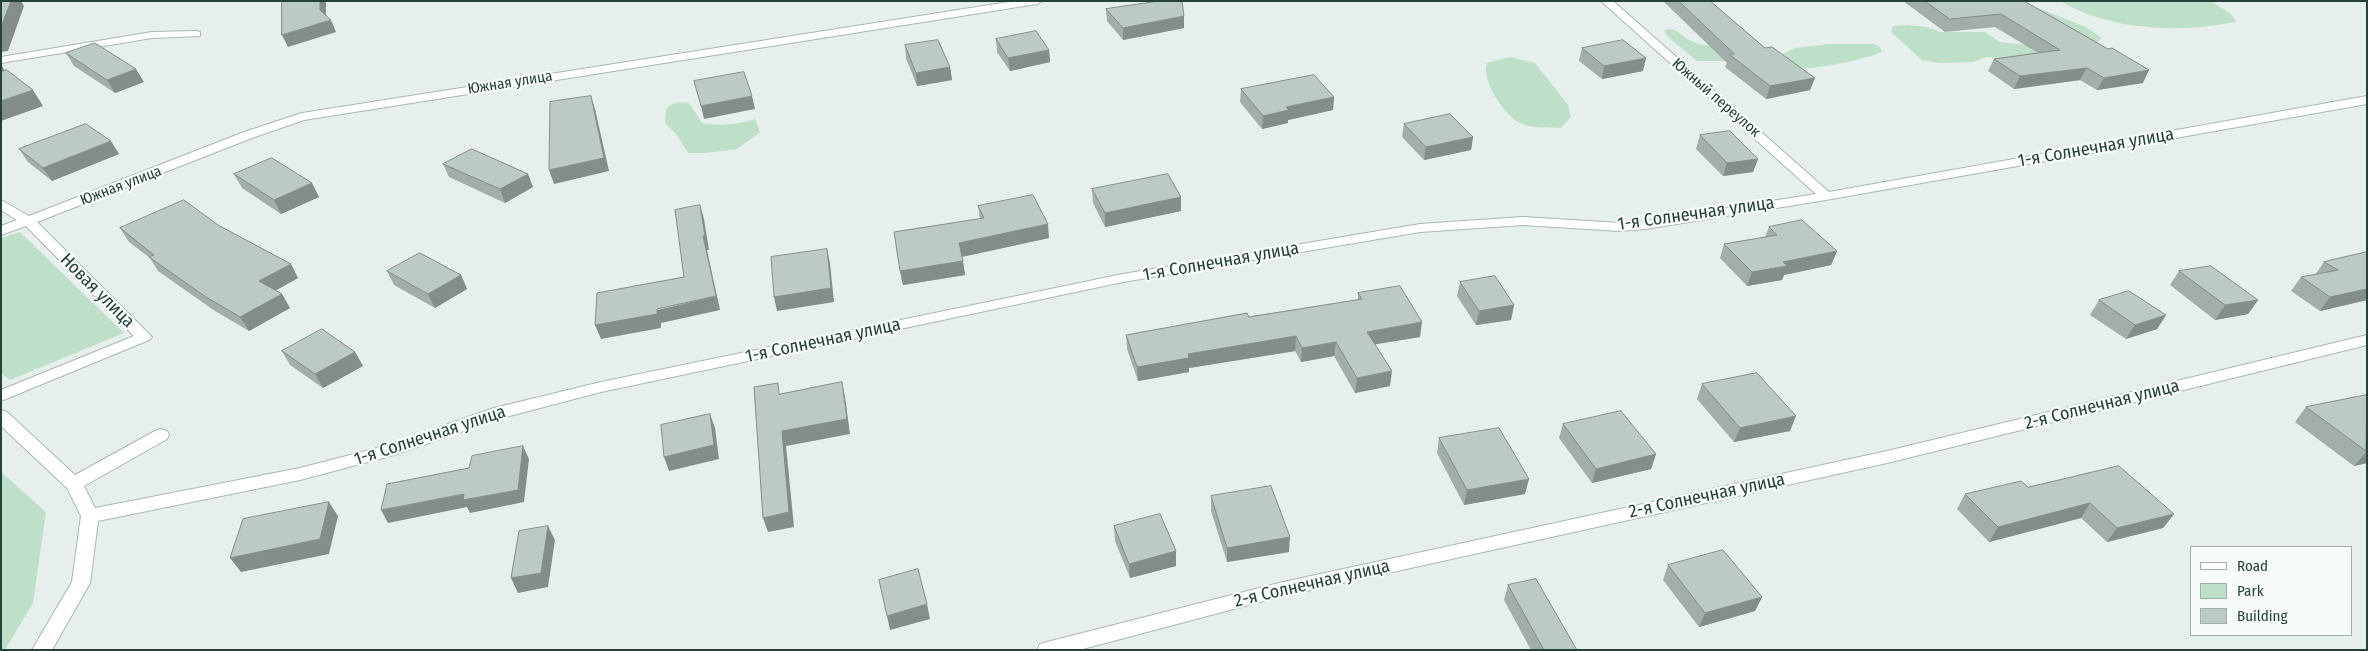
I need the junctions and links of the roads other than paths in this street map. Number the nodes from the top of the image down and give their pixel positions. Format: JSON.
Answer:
{"nodes":[{"id":1,"x":1036,"y":1,"type":"edge"},
{"id":2,"x":1606,"y":1,"type":"edge"},
{"id":3,"x":196,"y":34,"type":"dead end"},
{"id":4,"x":1,"y":60,"type":"edge"},
{"id":5,"x":2367,"y":100,"type":"edge"},
{"id":6,"x":1826,"y":196,"type":"junction"},
{"id":7,"x":1,"y":204,"type":"edge"},
{"id":8,"x":28,"y":221,"type":"junction"},
{"id":9,"x":1,"y":231,"type":"edge"},
{"id":10,"x":2367,"y":340,"type":"edge"},
{"id":11,"x":1,"y":396,"type":"edge"},
{"id":12,"x":1,"y":416,"type":"edge"},
{"id":13,"x":162,"y":435,"type":"dead end"},
{"id":14,"x":74,"y":484,"type":"junction"},
{"id":15,"x":90,"y":516,"type":"junction"},
{"id":16,"x":42,"y":650,"type":"edge"},
{"id":17,"x":1047,"y":650,"type":"edge"}],
"edges":[{"from":1,"to":8,"type":"street","name":"Южная улица"},
{"from":2,"to":6,"type":"street","name":"Южный переулок"},
{"from":3,"to":4,"type":"street"},
{"from":5,"to":6,"type":"street","name":"1-я Солнечная улица"},
{"from":6,"to":15,"type":"street","name":"1-я Солнечная улица"},
{"from":7,"to":8,"type":"street","name":"Новая улица"},
{"from":8,"to":9,"type":"street","name":"Южная улица"},
{"from":8,"to":11,"type":"street","name":"Новая улица"},
{"from":10,"to":17,"type":"street","name":"2-я Солнечная улица"},
{"from":12,"to":14,"type":"street"},
{"from":13,"to":14,"type":"street"},
{"from":14,"to":15,"type":"street"},
{"from":15,"to":16,"type":"street"}]}
